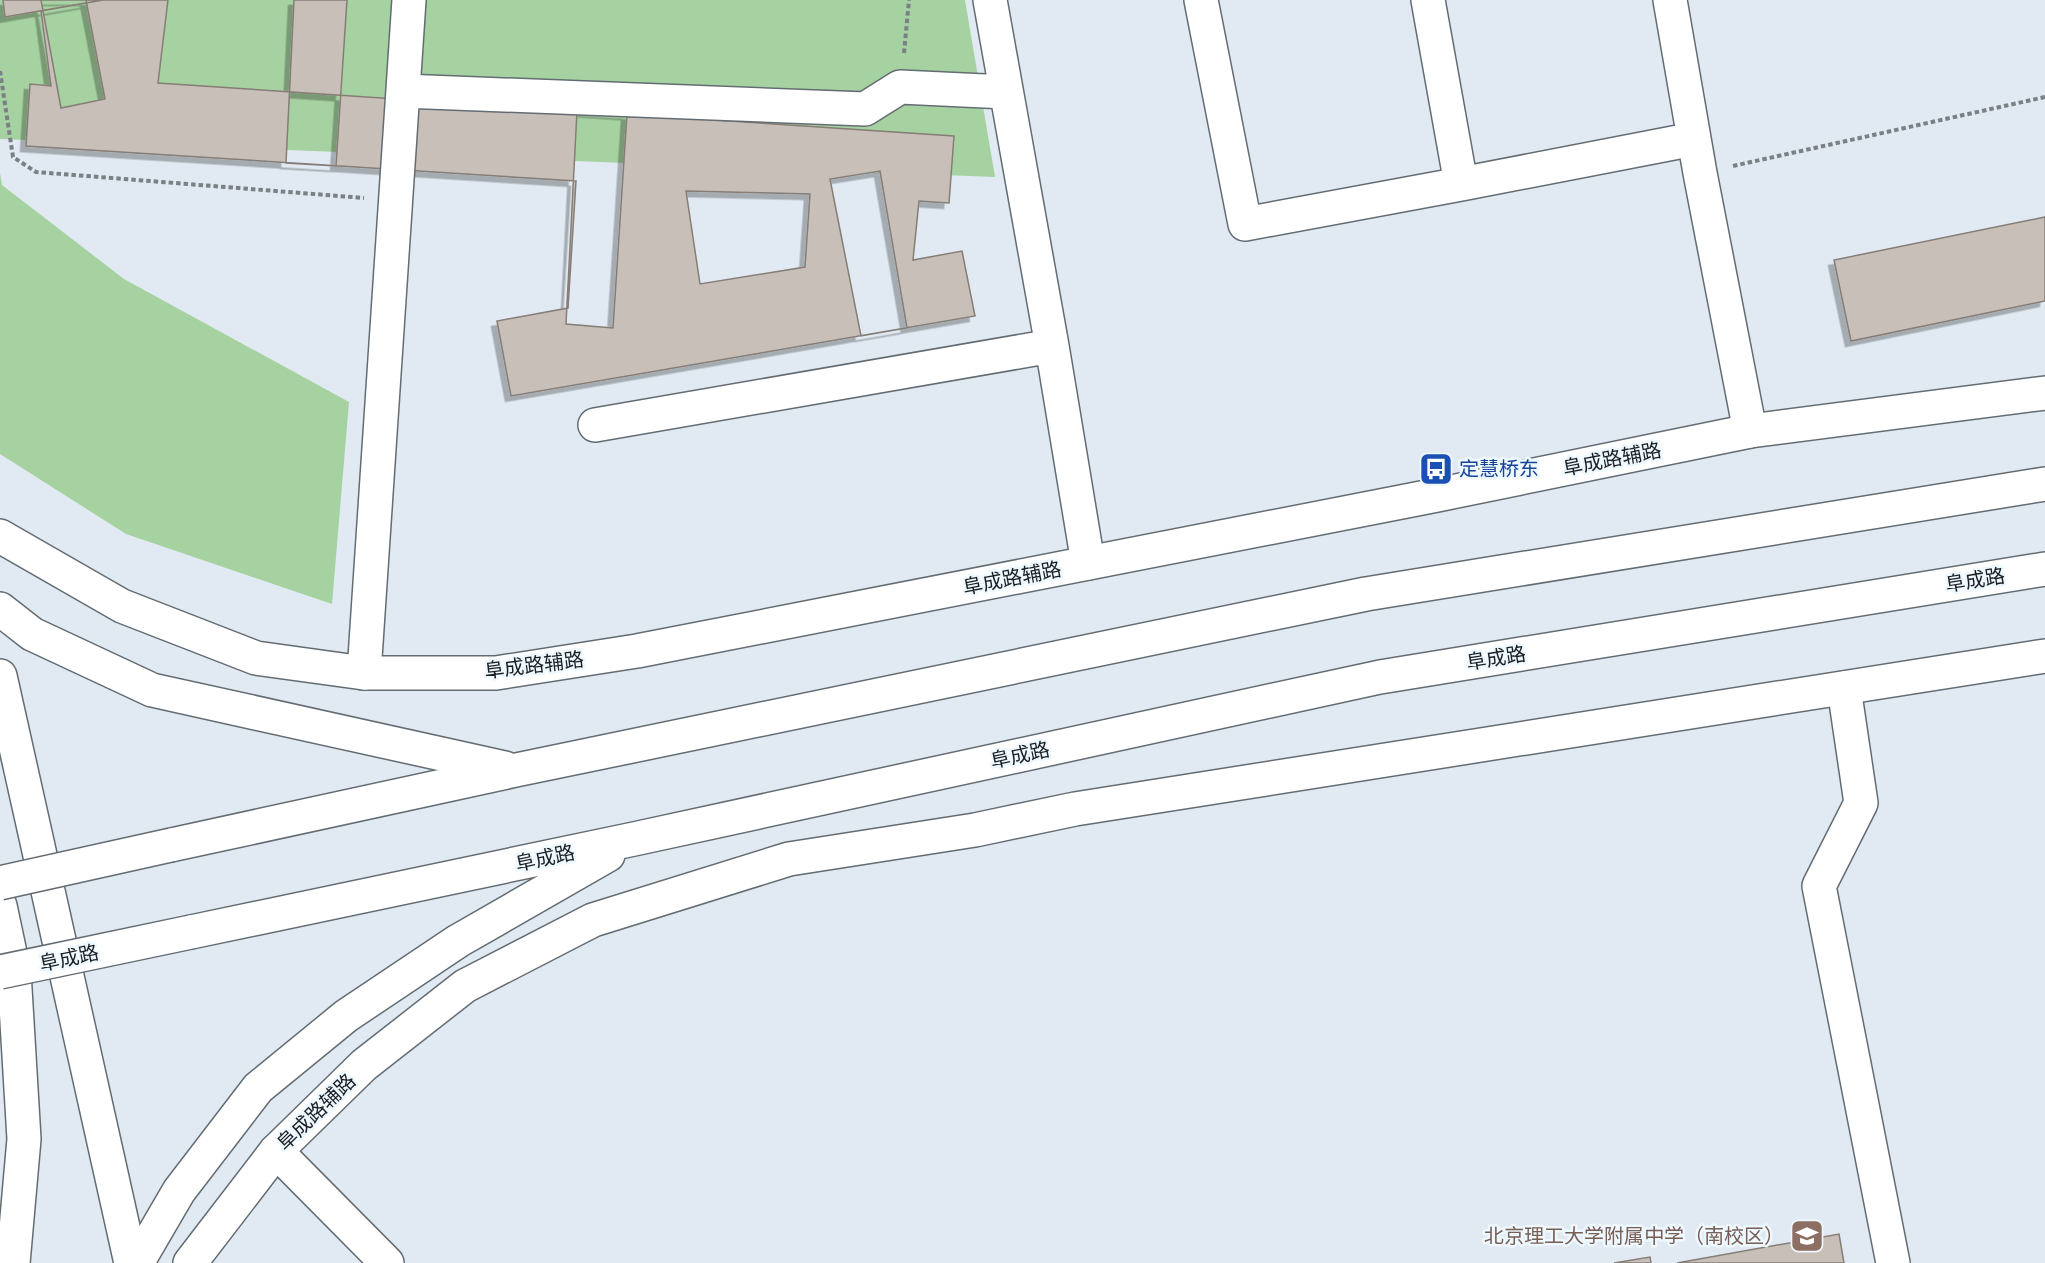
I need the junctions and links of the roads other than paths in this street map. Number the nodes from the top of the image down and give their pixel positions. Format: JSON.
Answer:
{"nodes":[{"id":1,"x":409,"y":0,"type":"edge"},
{"id":2,"x":990,"y":0,"type":"edge"},
{"id":3,"x":1201,"y":0,"type":"edge"},
{"id":4,"x":1428,"y":0,"type":"edge"},
{"id":5,"x":1670,"y":0,"type":"edge"},
{"id":6,"x":403,"y":91,"type":"junction"},
{"id":7,"x":1006,"y":92,"type":"junction"},
{"id":8,"x":1694,"y":139,"type":"junction"},
{"id":9,"x":1461,"y":184,"type":"junction"},
{"id":10,"x":1052,"y":346,"type":"junction"},
{"id":11,"x":2045,"y":393,"type":"edge"},
{"id":12,"x":596,"y":425,"type":"dead end"},
{"id":13,"x":1750,"y":431,"type":"junction"},
{"id":14,"x":2045,"y":484,"type":"edge"},
{"id":15,"x":0,"y":536,"type":"edge"},
{"id":16,"x":1088,"y":563,"type":"junction"},
{"id":17,"x":2045,"y":569,"type":"edge"},
{"id":18,"x":0,"y":609,"type":"edge"},
{"id":19,"x":2045,"y":656,"type":"edge"},
{"id":20,"x":364,"y":673,"type":"junction"},
{"id":21,"x":0,"y":676,"type":"edge"},
{"id":22,"x":1844,"y":688,"type":"junction"},
{"id":23,"x":516,"y":770,"type":"junction"},
{"id":24,"x":634,"y":839,"type":"junction"},
{"id":25,"x":0,"y":883,"type":"edge"},
{"id":26,"x":0,"y":906,"type":"edge"},
{"id":27,"x":0,"y":972,"type":"edge"},
{"id":28,"x":276,"y":1151,"type":"junction"},
{"id":29,"x":13,"y":1263,"type":"edge"},
{"id":30,"x":131,"y":1263,"type":"edge"},
{"id":31,"x":137,"y":1263,"type":"edge"},
{"id":32,"x":189,"y":1263,"type":"edge"},
{"id":33,"x":387,"y":1263,"type":"edge"},
{"id":34,"x":1893,"y":1263,"type":"edge"}],
"edges":[{"from":1,"to":6,"type":"main road"},
{"from":2,"to":7,"type":"main road"},
{"from":3,"to":9,"type":"main road"},
{"from":4,"to":9,"type":"main road"},
{"from":5,"to":8,"type":"main road"},
{"from":6,"to":7,"type":"main road"},
{"from":6,"to":20,"type":"main road"},
{"from":7,"to":10,"type":"main road"},
{"from":8,"to":9,"type":"main road"},
{"from":8,"to":13,"type":"main road"},
{"from":10,"to":12,"type":"main road"},
{"from":10,"to":16,"type":"main road"},
{"from":11,"to":13,"type":"main road","name":"阜成路辅路"},
{"from":13,"to":16,"type":"main road","name":"阜成路辅路"},
{"from":14,"to":23,"type":"main road"},
{"from":15,"to":20,"type":"main road","name":"阜成路辅路"},
{"from":16,"to":20,"type":"main road","name":"阜成路辅路"},
{"from":17,"to":24,"type":"main road","name":"阜成路"},
{"from":18,"to":23,"type":"main road"},
{"from":19,"to":22,"type":"main road","name":"阜成路辅路"},
{"from":21,"to":30,"type":"main road"},
{"from":22,"to":28,"type":"main road","name":"阜成路辅路"},
{"from":22,"to":34,"type":"main road"},
{"from":23,"to":25,"type":"main road","bridge":true},
{"from":24,"to":27,"type":"main road","name":"阜成路","bridge":true},
{"from":24,"to":31,"type":"main road"},
{"from":26,"to":29,"type":"main road"},
{"from":28,"to":32,"type":"main road","name":"阜成路辅路"},
{"from":28,"to":33,"type":"main road"}]}
